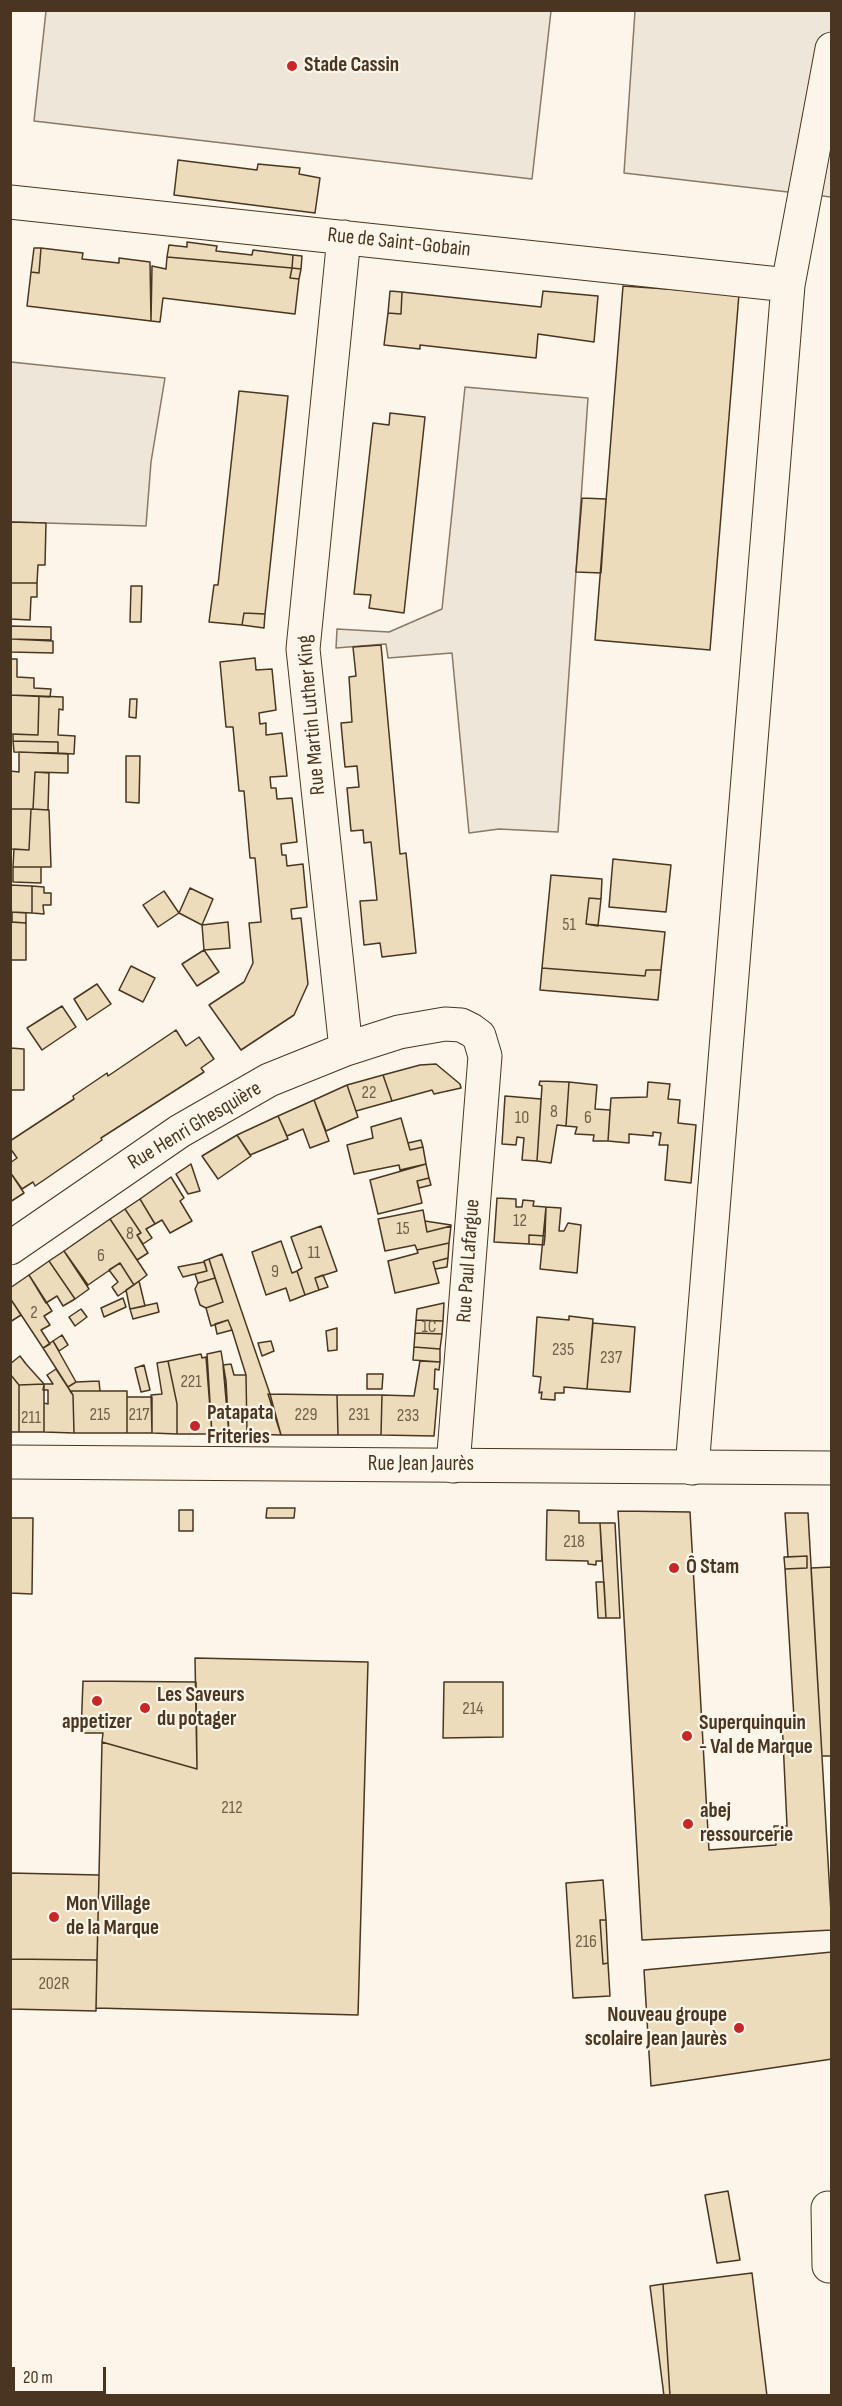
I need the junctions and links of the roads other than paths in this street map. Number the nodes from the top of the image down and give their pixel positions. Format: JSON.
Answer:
{"nodes":[{"id":1,"x":831,"y":50,"type":"edge"},
{"id":2,"x":11,"y":205,"type":"edge"},
{"id":3,"x":344,"y":237,"type":"junction"},
{"id":4,"x":788,"y":285,"type":"junction"},
{"id":5,"x":346,"y":1049,"type":"junction"},
{"id":6,"x":485,"y":1056,"type":"joint"},
{"id":7,"x":10,"y":1248,"type":"edge"},
{"id":8,"x":10,"y":1462,"type":"edge"},
{"id":9,"x":453,"y":1466,"type":"junction"},
{"id":10,"x":692,"y":1468,"type":"junction"},
{"id":11,"x":831,"y":1468,"type":"edge"},
{"id":12,"x":831,"y":2209,"type":"edge"},
{"id":13,"x":831,"y":2266,"type":"edge"}],
"edges":[{"from":1,"to":4,"type":"street"},
{"from":2,"to":3,"type":"street","name":"Rue de Saint-Gobain"},
{"from":3,"to":4,"type":"street","name":"Rue de Saint-Gobain"},
{"from":3,"to":5,"type":"street","name":"Rue Martin Luther King"},
{"from":4,"to":10,"type":"street"},
{"from":5,"to":6,"type":"street","name":"Rue Henri Ghesquière"},
{"from":5,"to":7,"type":"street","name":"Rue Henri Ghesquière"},
{"from":6,"to":9,"type":"street","name":"Rue Paul Lafargue"},
{"from":8,"to":9,"type":"street","name":"Rue Jean Jaurès"},
{"from":9,"to":10,"type":"street","name":"Rue Jean Jaurès"},
{"from":10,"to":11,"type":"street","name":"Rue Jean Jaurès"},
{"from":12,"to":13,"type":"street"}]}
